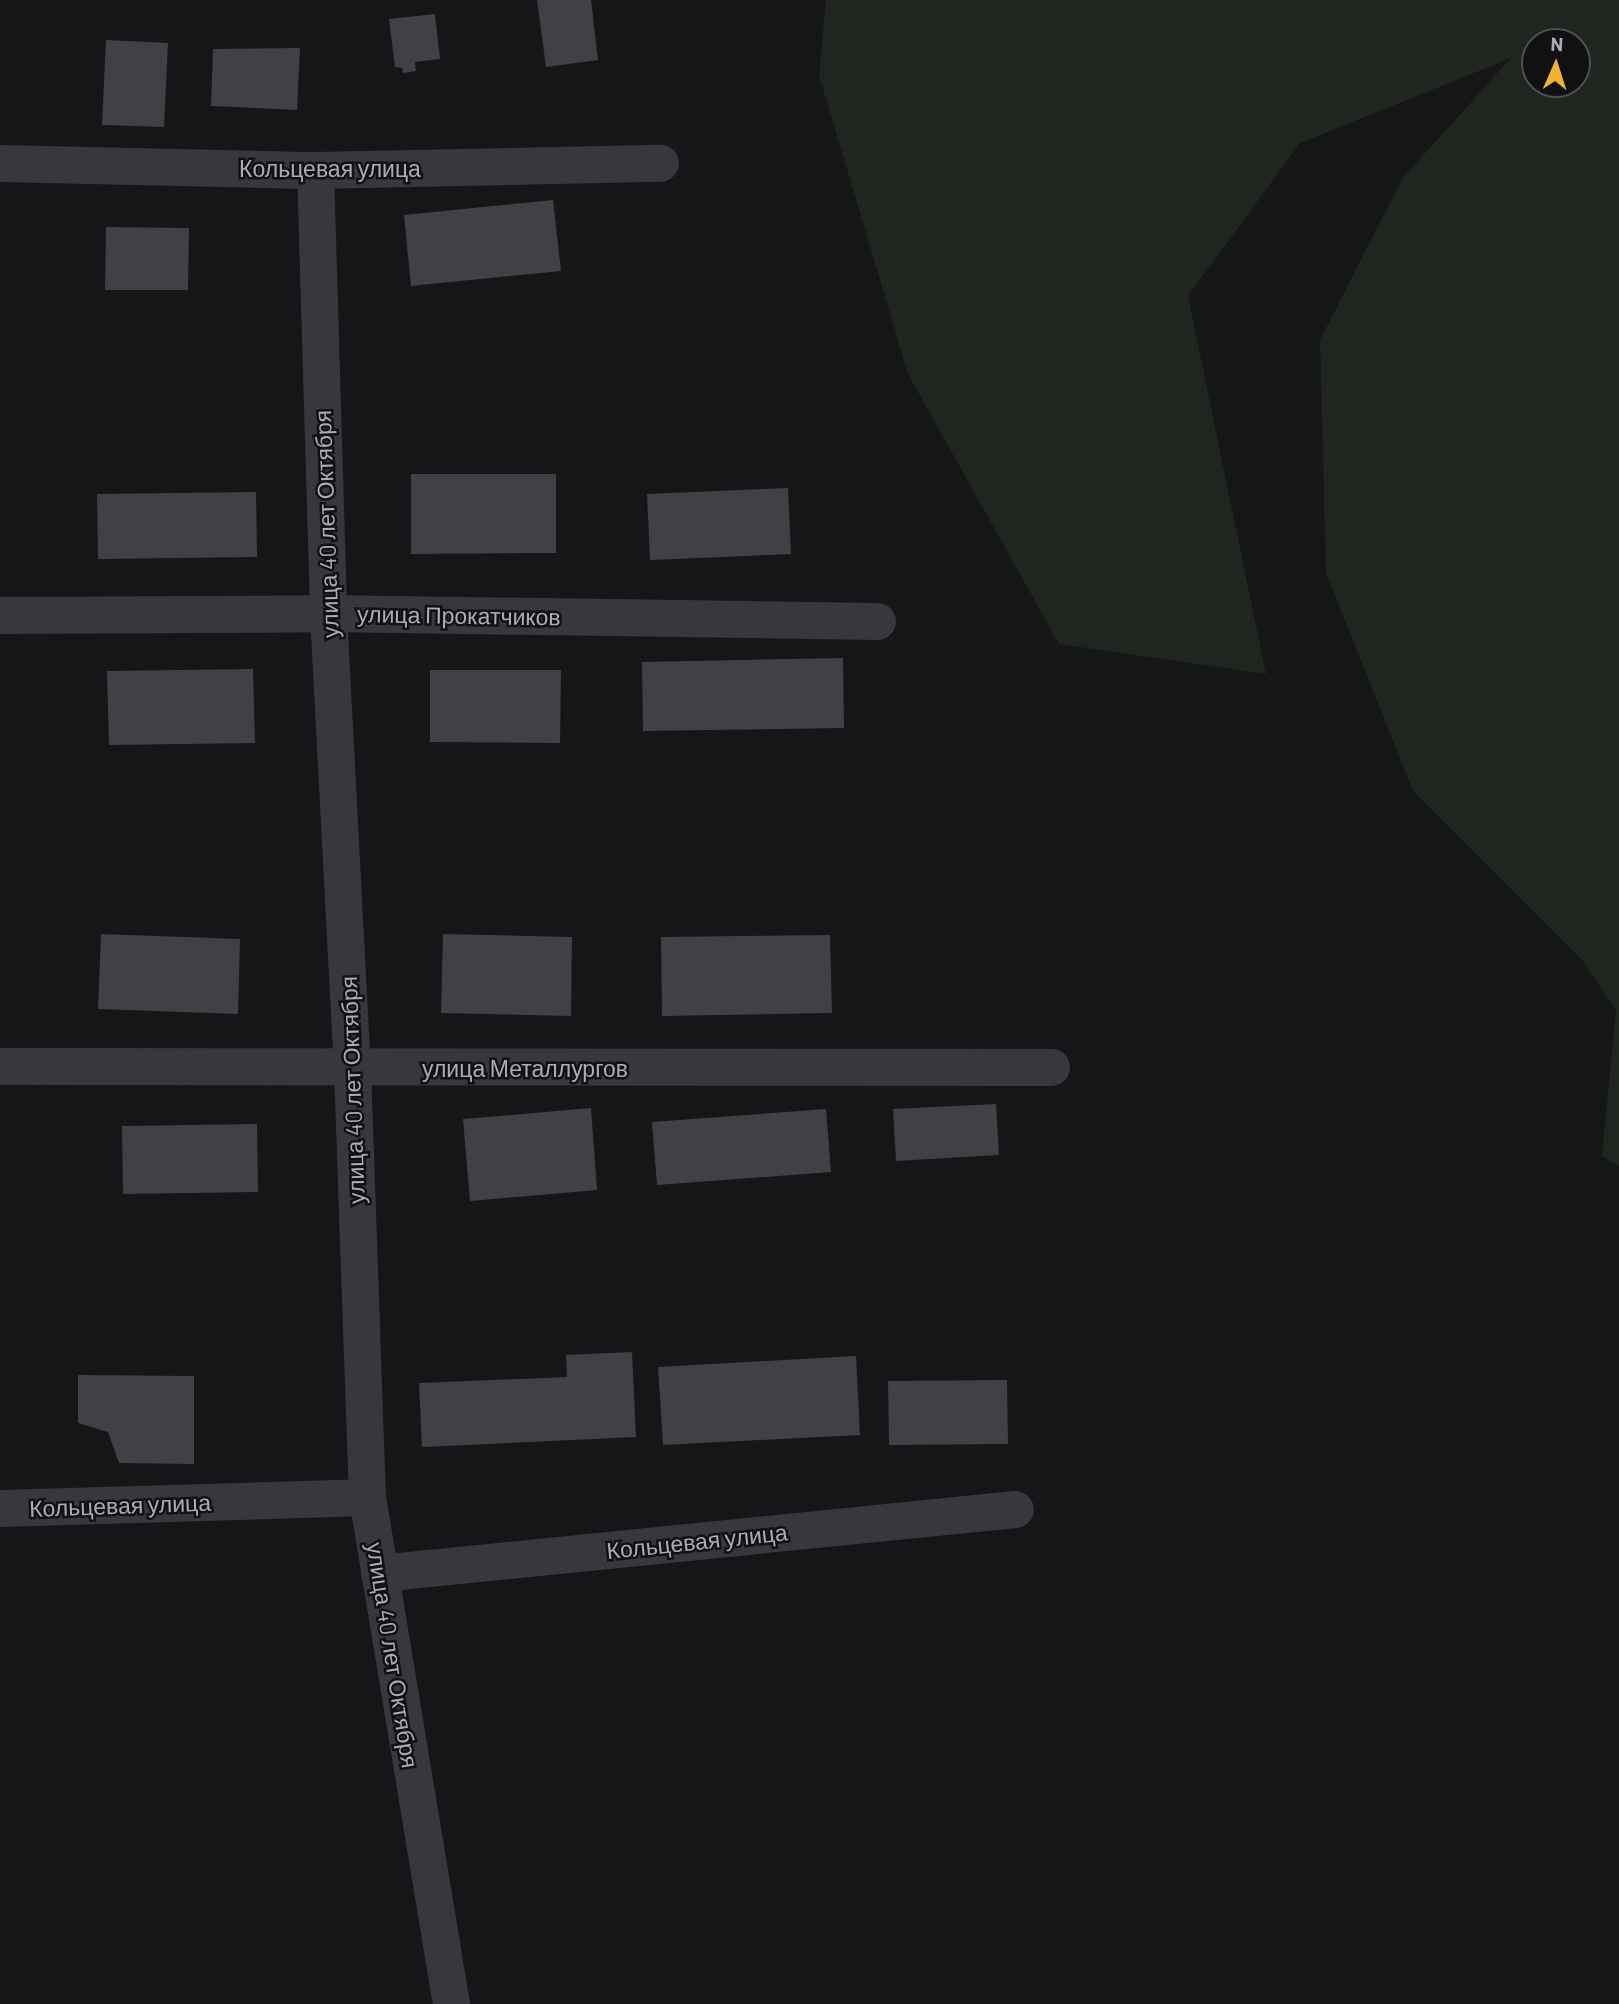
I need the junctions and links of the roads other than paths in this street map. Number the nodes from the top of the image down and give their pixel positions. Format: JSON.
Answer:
{"nodes":[{"id":1,"x":0,"y":163,"type":"edge"},
{"id":2,"x":660,"y":163,"type":"dead end"},
{"id":3,"x":316,"y":170,"type":"junction"},
{"id":4,"x":328,"y":613,"type":"junction"},
{"id":5,"x":0,"y":615,"type":"edge"},
{"id":6,"x":877,"y":621,"type":"dead end"},
{"id":7,"x":0,"y":1066,"type":"edge"},
{"id":8,"x":1051,"y":1067,"type":"dead end"},
{"id":9,"x":352,"y":1069,"type":"junction"},
{"id":10,"x":367,"y":1497,"type":"junction"},
{"id":11,"x":0,"y":1508,"type":"edge"},
{"id":12,"x":1015,"y":1509,"type":"dead end"},
{"id":13,"x":379,"y":1573,"type":"junction"},
{"id":14,"x":451,"y":2004,"type":"edge"}],
"edges":[{"from":1,"to":3,"type":"street","name":"Кольцевая улица"},
{"from":2,"to":3,"type":"street","name":"Кольцевая улица"},
{"from":3,"to":4,"type":"street","name":"улица 40 лет Октября"},
{"from":4,"to":5,"type":"street","name":"улица Прокатчиков"},
{"from":4,"to":6,"type":"street","name":"улица Прокатчиков"},
{"from":4,"to":9,"type":"street","name":"улица 40 лет Октября"},
{"from":7,"to":9,"type":"street","name":"улица Металлургов"},
{"from":8,"to":9,"type":"street","name":"улица Металлургов"},
{"from":9,"to":10,"type":"street","name":"улица 40 лет Октября"},
{"from":10,"to":11,"type":"street","name":"Кольцевая улица"},
{"from":10,"to":13,"type":"street","name":"улица 40 лет Октября"},
{"from":12,"to":13,"type":"street","name":"Кольцевая улица"},
{"from":13,"to":14,"type":"street","name":"улица 40 лет Октября"}]}
